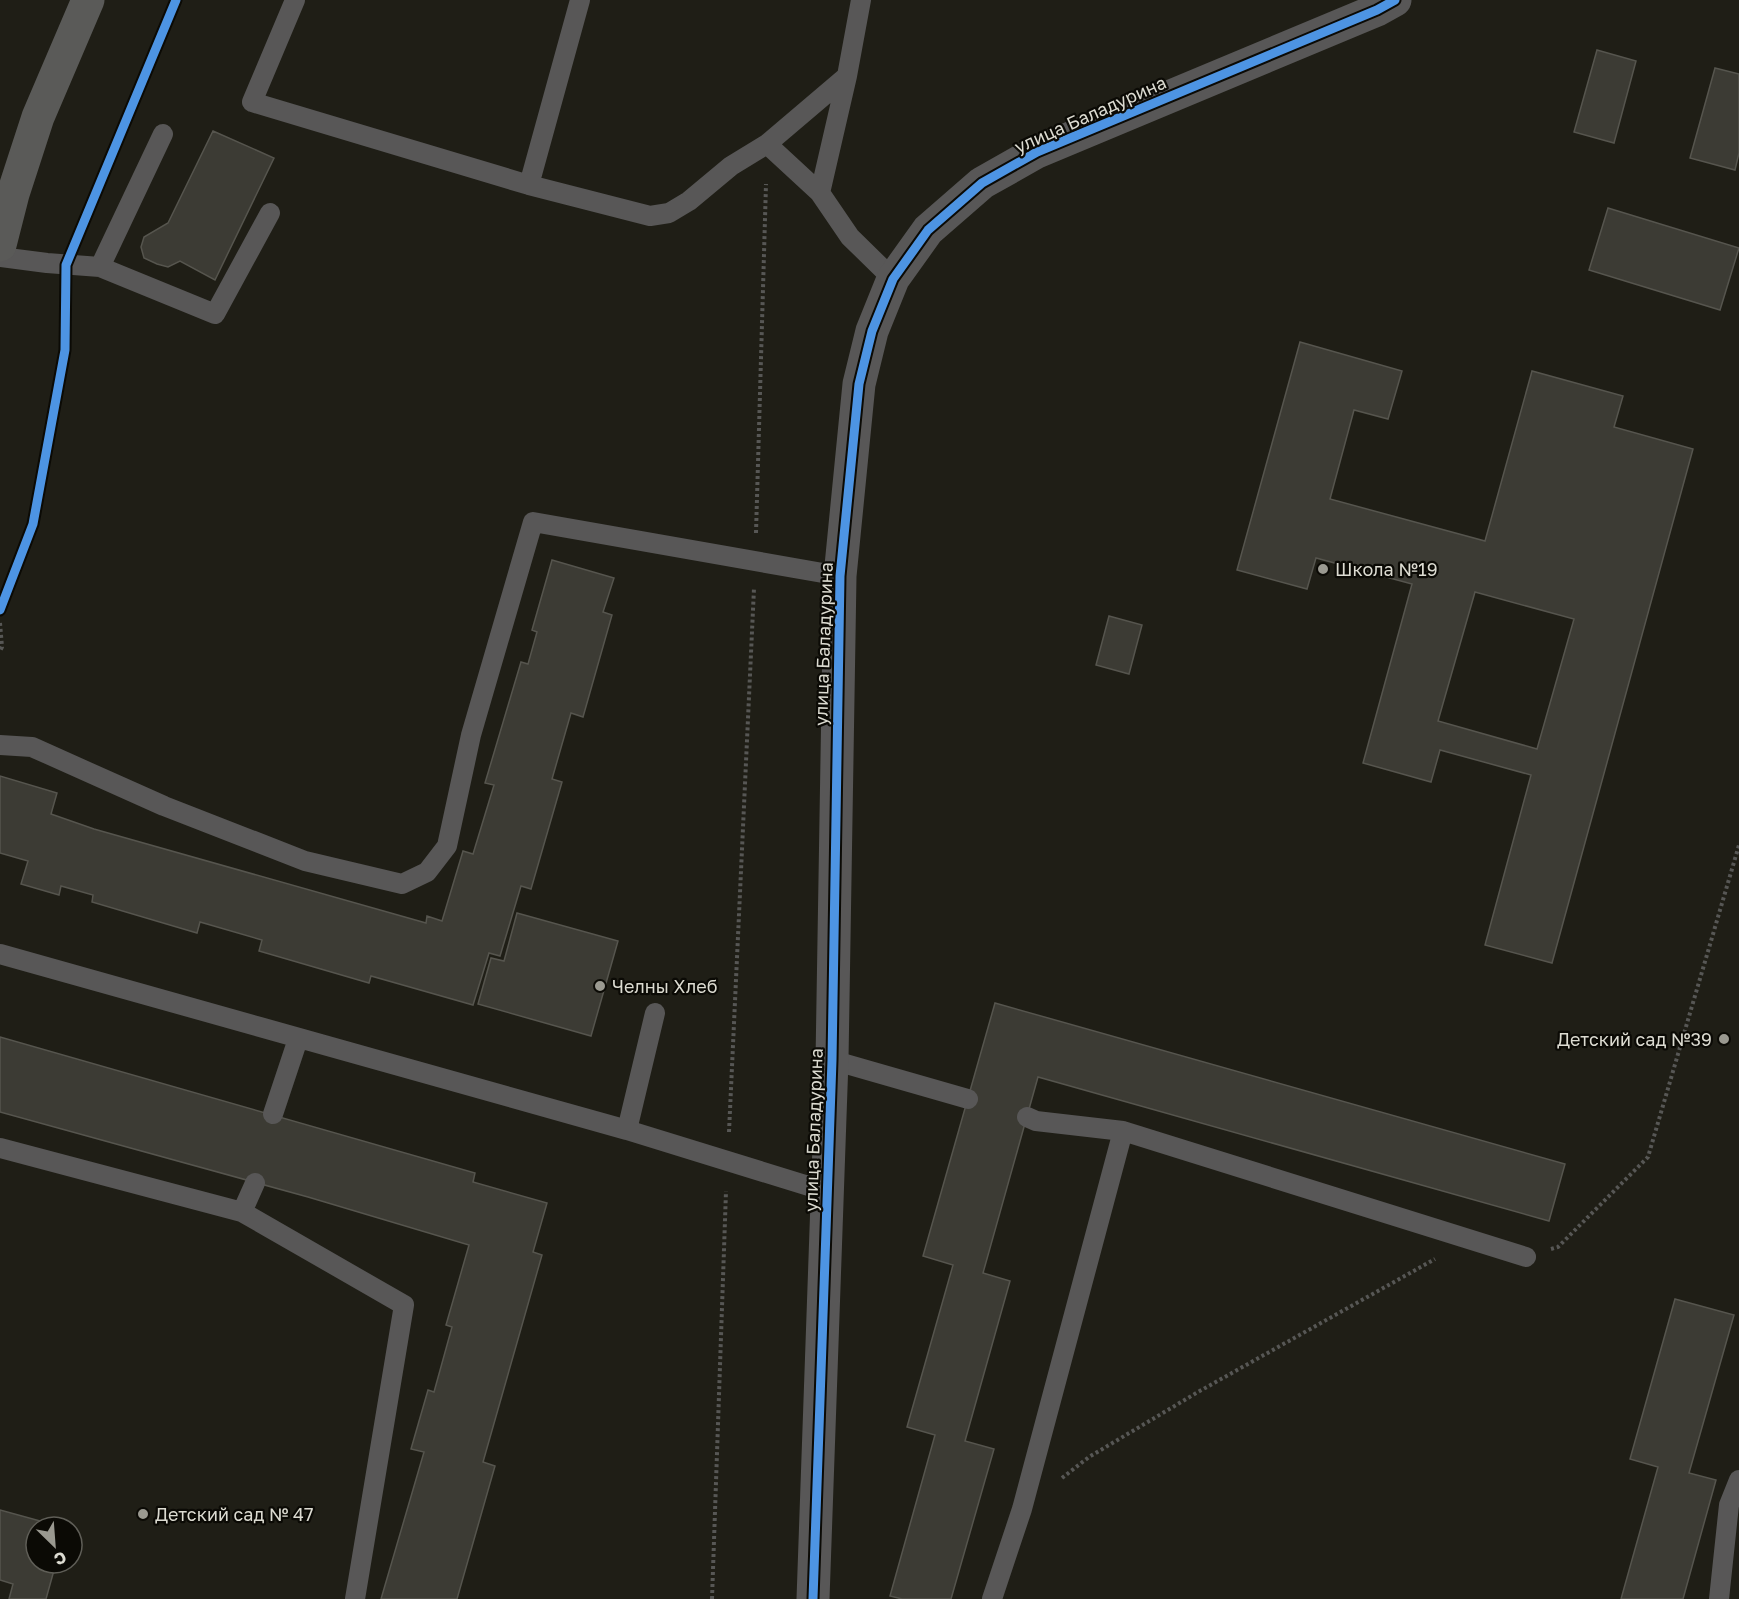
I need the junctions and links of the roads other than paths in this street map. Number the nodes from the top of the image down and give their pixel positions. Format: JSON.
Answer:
{"nodes":[{"id":1,"x":88,"y":0,"type":"edge"},
{"id":2,"x":295,"y":0,"type":"edge"},
{"id":3,"x":580,"y":0,"type":"edge"},
{"id":4,"x":861,"y":0,"type":"edge"},
{"id":5,"x":1395,"y":0,"type":"edge"},
{"id":6,"x":847,"y":76,"type":"junction"},
{"id":7,"x":163,"y":134,"type":"dead end"},
{"id":8,"x":767,"y":144,"type":"junction"},
{"id":9,"x":529,"y":185,"type":"junction"},
{"id":10,"x":820,"y":193,"type":"junction"},
{"id":11,"x":270,"y":213,"type":"dead end"},
{"id":12,"x":0,"y":245,"type":"edge"},
{"id":13,"x":0,"y":257,"type":"edge"},
{"id":14,"x":100,"y":267,"type":"junction"},
{"id":15,"x":893,"y":279,"type":"junction"},
{"id":16,"x":840,"y":576,"type":"junction"},
{"id":17,"x":0,"y":745,"type":"edge"},
{"id":18,"x":0,"y":954,"type":"edge"},
{"id":19,"x":655,"y":1013,"type":"dead end"},
{"id":20,"x":298,"y":1039,"type":"junction"},
{"id":21,"x":832,"y":1060,"type":"junction"},
{"id":22,"x":968,"y":1099,"type":"dead end"},
{"id":23,"x":273,"y":1114,"type":"dead end"},
{"id":24,"x":1027,"y":1117,"type":"dead end"},
{"id":25,"x":627,"y":1130,"type":"junction"},
{"id":26,"x":1122,"y":1131,"type":"junction"},
{"id":27,"x":0,"y":1148,"type":"edge"},
{"id":28,"x":255,"y":1183,"type":"dead end"},
{"id":29,"x":828,"y":1192,"type":"junction"},
{"id":30,"x":243,"y":1212,"type":"junction"},
{"id":31,"x":1526,"y":1257,"type":"road end"},
{"id":32,"x":1739,"y":1480,"type":"edge"},
{"id":33,"x":355,"y":1599,"type":"edge"},
{"id":34,"x":813,"y":1599,"type":"edge"},
{"id":35,"x":992,"y":1599,"type":"edge"},
{"id":36,"x":1719,"y":1599,"type":"edge"}],
"edges":[{"from":1,"to":12,"type":"main road"},
{"from":2,"to":9,"type":"lane"},
{"from":3,"to":9,"type":"lane"},
{"from":4,"to":6,"type":"lane"},
{"from":5,"to":15,"type":"street","name":"улица Баладурина"},
{"from":6,"to":8,"type":"lane"},
{"from":6,"to":10,"type":"lane"},
{"from":7,"to":14,"type":"lane"},
{"from":8,"to":9,"type":"lane"},
{"from":8,"to":10,"type":"lane"},
{"from":10,"to":15,"type":"lane"},
{"from":11,"to":14,"type":"lane"},
{"from":13,"to":14,"type":"lane"},
{"from":15,"to":16,"type":"street","name":"улица Баладурина"},
{"from":16,"to":17,"type":"lane"},
{"from":16,"to":21,"type":"street","name":"улица Баладурина"},
{"from":18,"to":20,"type":"lane"},
{"from":19,"to":25,"type":"lane"},
{"from":20,"to":23,"type":"lane"},
{"from":20,"to":25,"type":"lane"},
{"from":21,"to":22,"type":"lane"},
{"from":21,"to":29,"type":"street","name":"улица Баладурина"},
{"from":24,"to":26,"type":"lane"},
{"from":25,"to":29,"type":"lane"},
{"from":26,"to":31,"type":"lane"},
{"from":26,"to":35,"type":"lane"},
{"from":27,"to":30,"type":"lane"},
{"from":28,"to":30,"type":"lane"},
{"from":29,"to":34,"type":"street","name":"улица Баладурина"},
{"from":30,"to":33,"type":"lane"},
{"from":32,"to":36,"type":"lane"}]}
